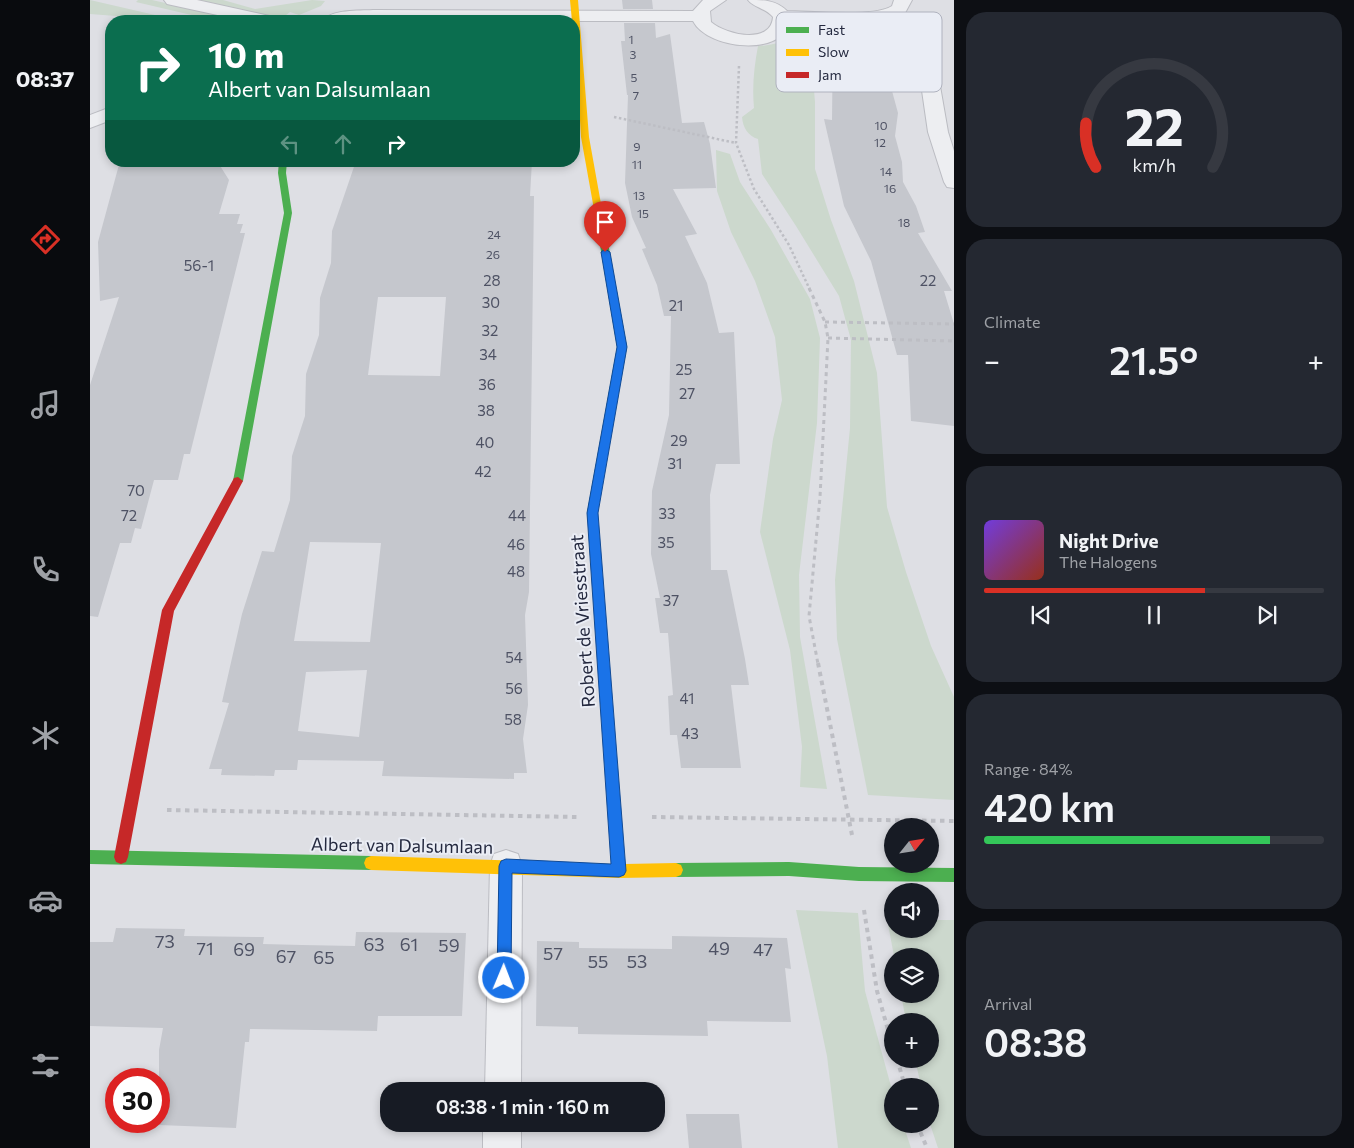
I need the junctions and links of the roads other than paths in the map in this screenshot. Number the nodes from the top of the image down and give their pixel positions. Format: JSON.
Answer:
{"nodes":[{"id":1,"x":173,"y":0,"type":"edge"},
{"id":2,"x":717,"y":0,"type":"edge"},
{"id":3,"x":757,"y":0,"type":"edge"},
{"id":4,"x":899,"y":6,"type":"edge"},
{"id":5,"x":574,"y":7,"type":"edge"},
{"id":6,"x":777,"y":12,"type":"edge"},
{"id":7,"x":884,"y":12,"type":"edge"},
{"id":8,"x":241,"y":15,"type":"edge"},
{"id":9,"x":373,"y":15,"type":"edge"},
{"id":10,"x":700,"y":16,"type":"junction"},
{"id":11,"x":776,"y":33,"type":"edge"},
{"id":12,"x":580,"y":84,"type":"edge"},
{"id":13,"x":932,"y":92,"type":"edge"},
{"id":14,"x":90,"y":103,"type":"edge"},
{"id":15,"x":105,"y":104,"type":"edge"},
{"id":16,"x":105,"y":116,"type":"edge"},
{"id":17,"x":90,"y":122,"type":"edge"},
{"id":18,"x":282,"y":167,"type":"edge"},
{"id":19,"x":954,"y":182,"type":"edge"},
{"id":20,"x":120,"y":856,"type":"junction"},
{"id":21,"x":90,"y":857,"type":"edge"},
{"id":22,"x":506,"y":866,"type":"junction"},
{"id":23,"x":619,"y":871,"type":"junction"},
{"id":24,"x":954,"y":875,"type":"edge"},
{"id":25,"x":503,"y":1082,"type":"edge"},
{"id":26,"x":502,"y":1132,"type":"edge"},
{"id":27,"x":502,"y":1148,"type":"edge"}],
"edges":[{"from":1,"to":8,"type":"street"},
{"from":2,"to":10,"type":"street"},
{"from":3,"to":6,"type":"street"},
{"from":4,"to":7,"type":"street"},
{"from":5,"to":9,"type":"street"},
{"from":5,"to":10,"type":"street"},
{"from":10,"to":11,"type":"street"},
{"from":12,"to":23,"type":"street","name":"Robert de Vriesstraat"},
{"from":13,"to":19,"type":"street"},
{"from":14,"to":15,"type":"street"},
{"from":16,"to":17,"type":"street"},
{"from":18,"to":20,"type":"street"},
{"from":20,"to":21,"type":"street","name":"Albert van Dalsumlaan"},
{"from":20,"to":22,"type":"street","name":"Albert van Dalsumlaan"},
{"from":22,"to":23,"type":"street","name":"Albert van Dalsumlaan"},
{"from":22,"to":25,"type":"street"},
{"from":23,"to":24,"type":"street","name":"Albert van Dalsumlaan"},
{"from":26,"to":27,"type":"street"}]}
